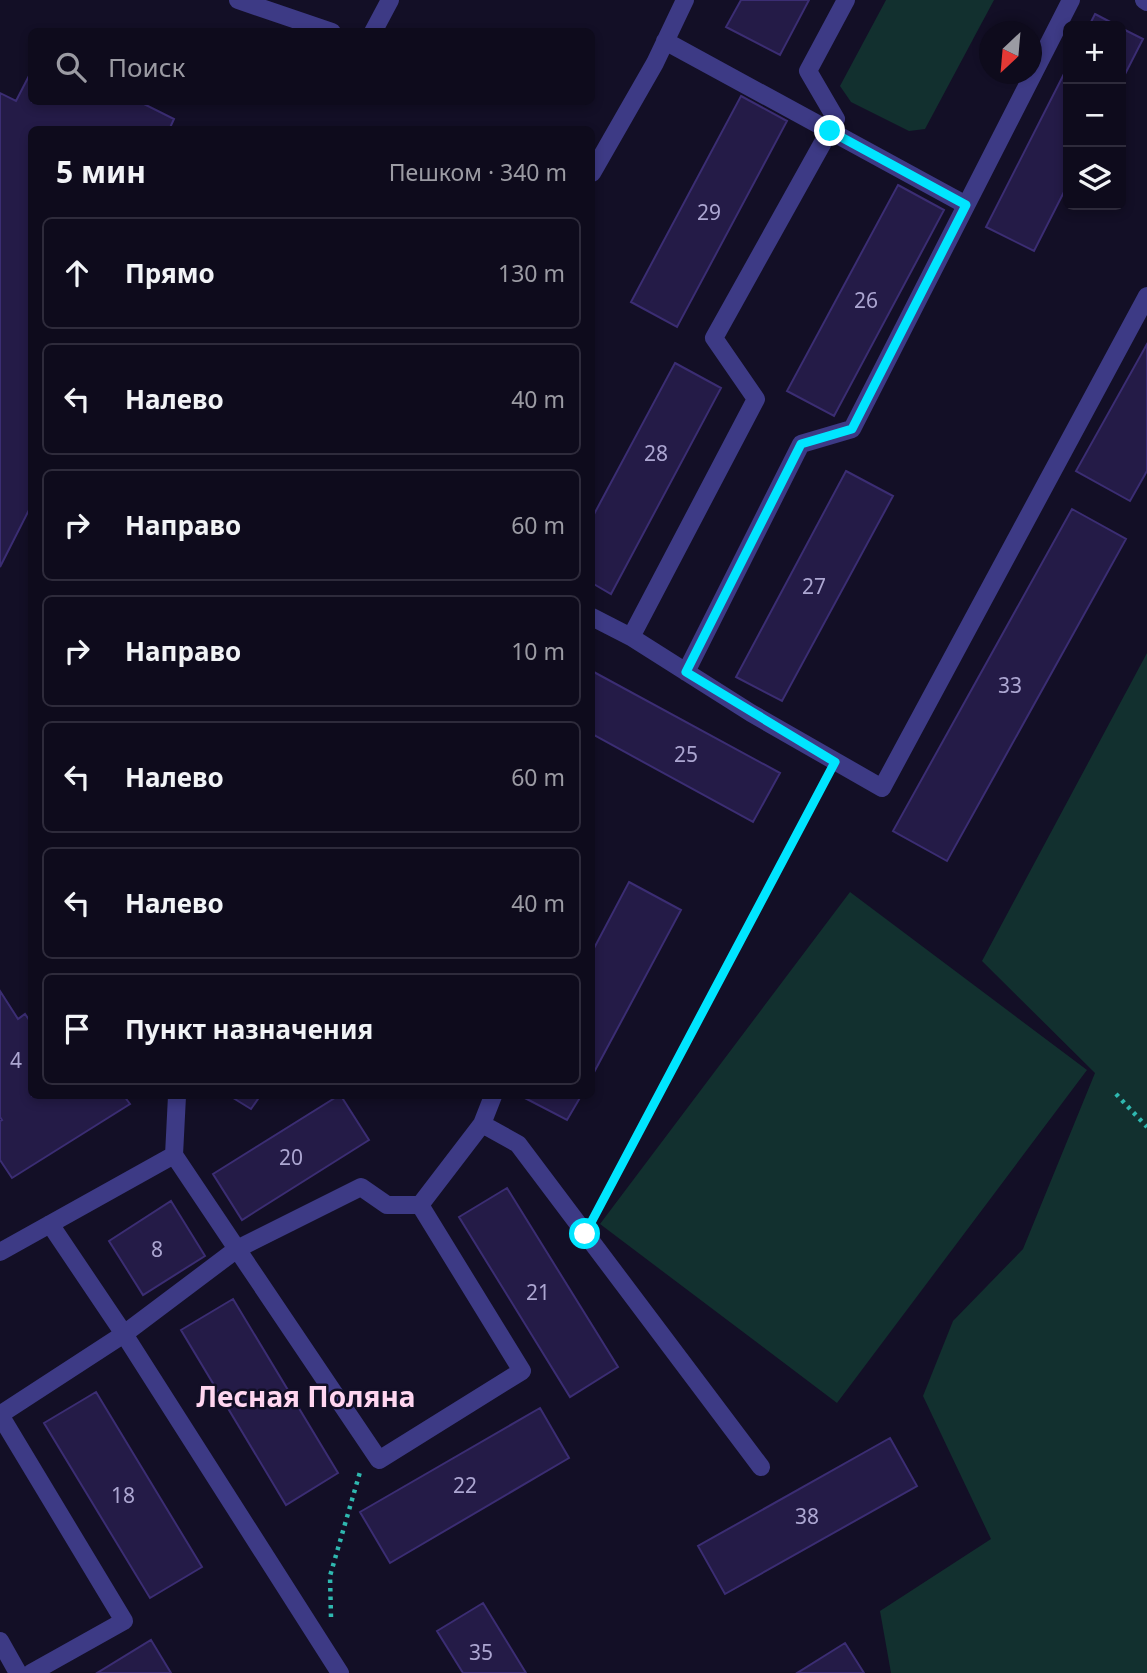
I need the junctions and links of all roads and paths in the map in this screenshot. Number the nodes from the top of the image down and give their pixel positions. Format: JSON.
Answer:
{"nodes":[{"id":1,"x":239,"y":0,"type":"edge"},
{"id":2,"x":390,"y":0,"type":"edge"},
{"id":3,"x":685,"y":0,"type":"edge"},
{"id":4,"x":846,"y":0,"type":"edge"},
{"id":5,"x":1071,"y":0,"type":"edge"},
{"id":6,"x":320,"y":28,"type":"edge"},
{"id":7,"x":375,"y":28,"type":"edge"},
{"id":8,"x":665,"y":41,"type":"junction"},
{"id":9,"x":830,"y":131,"type":"junction"},
{"id":10,"x":595,"y":168,"type":"edge"},
{"id":11,"x":966,"y":205,"type":"junction"},
{"id":12,"x":1147,"y":296,"type":"edge"},
{"id":13,"x":595,"y":619,"type":"edge"},
{"id":14,"x":631,"y":637,"type":"junction"},
{"id":15,"x":686,"y":672,"type":"junction"},
{"id":16,"x":835,"y":762,"type":"junction"},
{"id":17,"x":1116,"y":1094,"type":"dead end"},
{"id":18,"x":177,"y":1099,"type":"edge"},
{"id":19,"x":492,"y":1099,"type":"edge"},
{"id":20,"x":482,"y":1124,"type":"junction"},
{"id":21,"x":1147,"y":1127,"type":"edge"},
{"id":22,"x":174,"y":1155,"type":"junction"},
{"id":23,"x":420,"y":1205,"type":"junction"},
{"id":24,"x":50,"y":1224,"type":"junction"},
{"id":25,"x":585,"y":1234,"type":"junction"},
{"id":26,"x":237,"y":1249,"type":"junction"},
{"id":27,"x":0,"y":1252,"type":"edge"},
{"id":28,"x":124,"y":1334,"type":"junction"},
{"id":29,"x":0,"y":1415,"type":"edge"},
{"id":30,"x":369,"y":1444,"type":"junction"},
{"id":31,"x":761,"y":1467,"type":"dead end"},
{"id":32,"x":0,"y":1641,"type":"edge"},
{"id":33,"x":336,"y":1667,"type":"edge"},
{"id":34,"x":18,"y":1673,"type":"edge"},
{"id":35,"x":31,"y":1673,"type":"edge"}],
"edges":[{"from":1,"to":6,"type":"street"},
{"from":2,"to":7,"type":"street"},
{"from":3,"to":8,"type":"street"},
{"from":4,"to":9,"type":"street"},
{"from":5,"to":11,"type":"street"},
{"from":8,"to":9,"type":"street"},
{"from":8,"to":10,"type":"street"},
{"from":9,"to":11,"type":"street"},
{"from":9,"to":14,"type":"street"},
{"from":11,"to":15,"type":"street"},
{"from":12,"to":16,"type":"street"},
{"from":13,"to":14,"type":"street"},
{"from":14,"to":15,"type":"street"},
{"from":15,"to":16,"type":"street"},
{"from":16,"to":25,"type":"path"},
{"from":17,"to":21,"type":"path"},
{"from":18,"to":22,"type":"street"},
{"from":19,"to":20,"type":"street"},
{"from":20,"to":23,"type":"street"},
{"from":20,"to":25,"type":"street"},
{"from":22,"to":24,"type":"street"},
{"from":22,"to":26,"type":"street"},
{"from":23,"to":26,"type":"street"},
{"from":23,"to":30,"type":"street"},
{"from":24,"to":27,"type":"street"},
{"from":24,"to":28,"type":"street"},
{"from":25,"to":31,"type":"street"},
{"from":26,"to":28,"type":"street"},
{"from":26,"to":30,"type":"street"},
{"from":28,"to":29,"type":"street"},
{"from":28,"to":33,"type":"street"},
{"from":29,"to":35,"type":"street"},
{"from":30,"to":33,"type":"path"},
{"from":32,"to":34,"type":"street"}]}
